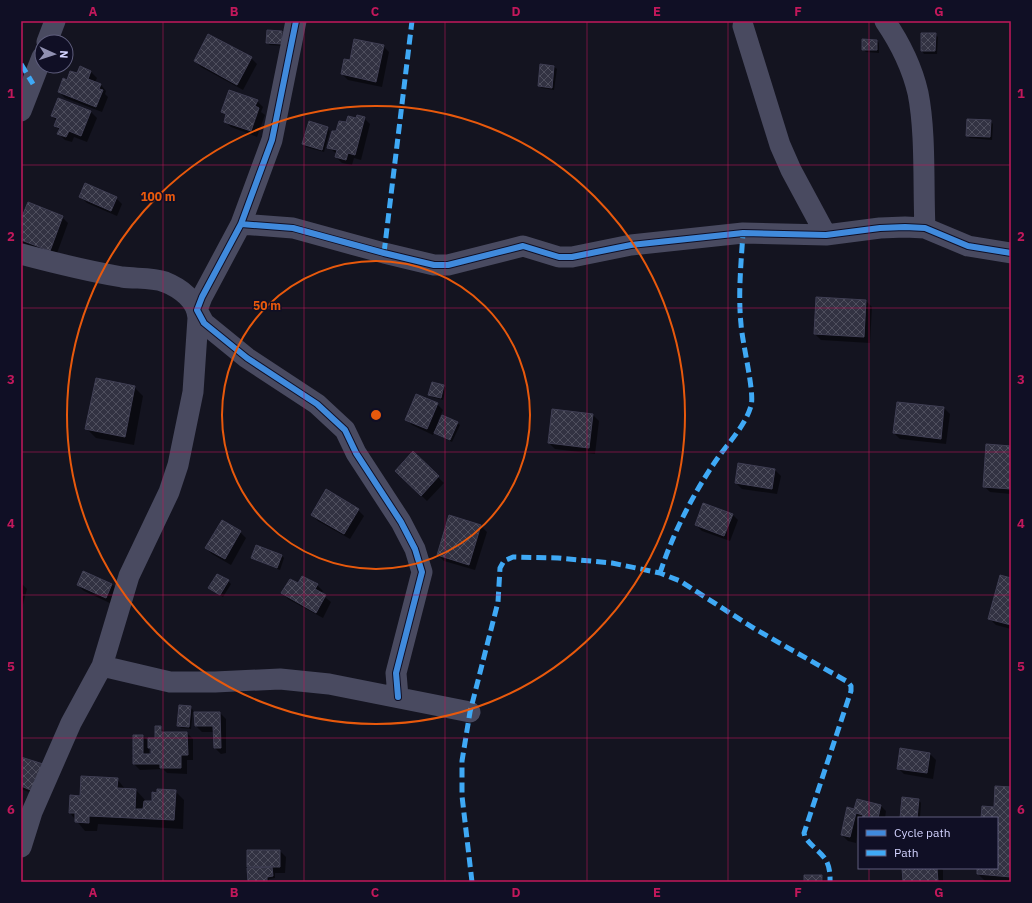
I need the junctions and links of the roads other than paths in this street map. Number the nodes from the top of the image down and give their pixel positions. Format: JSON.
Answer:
{"nodes":[{"id":1,"x":55,"y":21,"type":"edge"},
{"id":2,"x":296,"y":21,"type":"edge"},
{"id":3,"x":885,"y":21,"type":"edge"},
{"id":4,"x":743,"y":26,"type":"dead end"},
{"id":5,"x":50,"y":34,"type":"edge"},
{"id":6,"x":35,"y":74,"type":"edge"},
{"id":7,"x":21,"y":111,"type":"edge"},
{"id":8,"x":242,"y":224,"type":"junction"},
{"id":9,"x":925,"y":228,"type":"junction"},
{"id":10,"x":826,"y":235,"type":"junction"},
{"id":11,"x":1011,"y":253,"type":"edge"},
{"id":12,"x":21,"y":254,"type":"edge"},
{"id":13,"x":197,"y":310,"type":"junction"},
{"id":14,"x":102,"y":666,"type":"junction"},
{"id":15,"x":398,"y":697,"type":"junction"},
{"id":16,"x":470,"y":712,"type":"dead end"},
{"id":17,"x":21,"y":846,"type":"edge"}],
"edges":[{"from":1,"to":5,"type":"street"},
{"from":2,"to":8,"type":"street"},
{"from":3,"to":9,"type":"street"},
{"from":4,"to":10,"type":"street"},
{"from":6,"to":7,"type":"street"},
{"from":8,"to":10,"type":"street"},
{"from":8,"to":13,"type":"street"},
{"from":9,"to":10,"type":"street"},
{"from":9,"to":11,"type":"street"},
{"from":12,"to":13,"type":"street"},
{"from":13,"to":14,"type":"street"},
{"from":13,"to":15,"type":"street"},
{"from":14,"to":15,"type":"street"},
{"from":14,"to":17,"type":"street"},
{"from":15,"to":16,"type":"street"}]}
